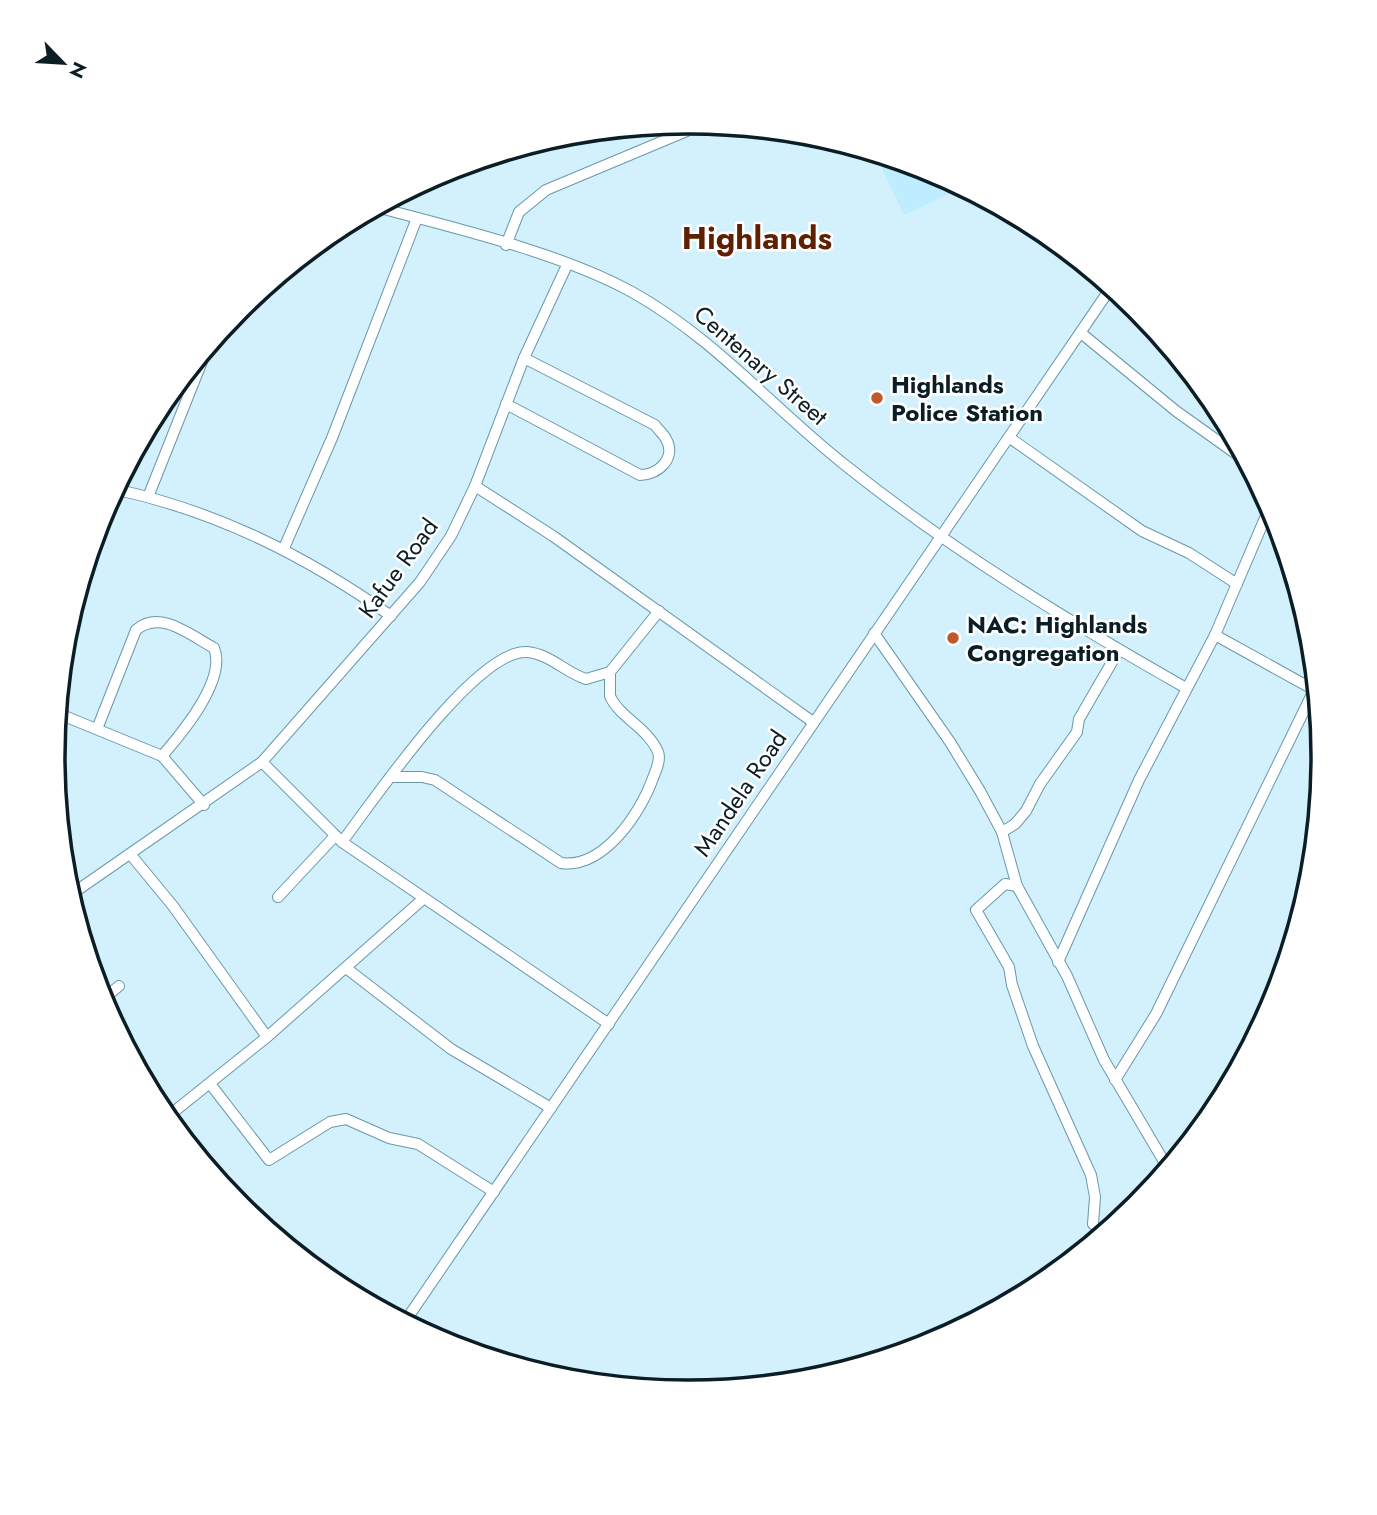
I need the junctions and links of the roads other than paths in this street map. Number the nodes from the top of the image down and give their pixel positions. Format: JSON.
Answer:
{"nodes":[{"id":1,"x":679,"y":134,"type":"edge"},
{"id":2,"x":389,"y":211,"type":"edge"},
{"id":3,"x":417,"y":218,"type":"junction"},
{"id":4,"x":506,"y":245,"type":"junction"},
{"id":5,"x":567,"y":265,"type":"junction"},
{"id":6,"x":1106,"y":295,"type":"edge"},
{"id":7,"x":1081,"y":333,"type":"junction"},
{"id":8,"x":524,"y":358,"type":"junction"},
{"id":9,"x":197,"y":374,"type":"edge"},
{"id":10,"x":506,"y":404,"type":"junction"},
{"id":11,"x":1010,"y":438,"type":"junction"},
{"id":12,"x":1232,"y":451,"type":"edge"},
{"id":13,"x":475,"y":486,"type":"junction"},
{"id":14,"x":125,"y":492,"type":"edge"},
{"id":15,"x":148,"y":497,"type":"junction"},
{"id":16,"x":1265,"y":519,"type":"edge"},
{"id":17,"x":940,"y":535,"type":"junction"},
{"id":18,"x":284,"y":548,"type":"junction"},
{"id":19,"x":1237,"y":584,"type":"junction"},
{"id":20,"x":659,"y":611,"type":"junction"},
{"id":21,"x":391,"y":616,"type":"junction"},
{"id":22,"x":874,"y":633,"type":"junction"},
{"id":23,"x":1215,"y":635,"type":"junction"},
{"id":24,"x":1119,"y":650,"type":"junction"},
{"id":25,"x":610,"y":672,"type":"junction"},
{"id":26,"x":1308,"y":684,"type":"edge"},
{"id":27,"x":1186,"y":688,"type":"junction"},
{"id":28,"x":1310,"y":704,"type":"edge"},
{"id":29,"x":66,"y":717,"type":"edge"},
{"id":30,"x":813,"y":722,"type":"junction"},
{"id":31,"x":97,"y":729,"type":"junction"},
{"id":32,"x":162,"y":756,"type":"junction"},
{"id":33,"x":261,"y":762,"type":"junction"},
{"id":34,"x":392,"y":777,"type":"junction"},
{"id":35,"x":204,"y":806,"type":"junction"},
{"id":36,"x":1002,"y":832,"type":"junction"},
{"id":37,"x":339,"y":839,"type":"junction"},
{"id":38,"x":131,"y":855,"type":"junction"},
{"id":39,"x":1017,"y":886,"type":"junction"},
{"id":40,"x":79,"y":889,"type":"edge"},
{"id":41,"x":278,"y":897,"type":"dead end"},
{"id":42,"x":423,"y":899,"type":"junction"},
{"id":43,"x":1058,"y":962,"type":"junction"},
{"id":44,"x":346,"y":968,"type":"junction"},
{"id":45,"x":119,"y":986,"type":"dead end"},
{"id":46,"x":111,"y":993,"type":"edge"},
{"id":47,"x":609,"y":1024,"type":"junction"},
{"id":48,"x":267,"y":1037,"type":"junction"},
{"id":49,"x":1115,"y":1080,"type":"junction"},
{"id":50,"x":211,"y":1085,"type":"junction"},
{"id":51,"x":551,"y":1108,"type":"junction"},
{"id":52,"x":175,"y":1111,"type":"edge"},
{"id":53,"x":1164,"y":1161,"type":"edge"},
{"id":54,"x":494,"y":1192,"type":"junction"},
{"id":55,"x":1093,"y":1224,"type":"dead end"},
{"id":56,"x":409,"y":1315,"type":"edge"}],
"edges":[{"from":1,"to":4,"type":"street"},
{"from":2,"to":3,"type":"street","name":"Centenary Street"},
{"from":3,"to":4,"type":"street","name":"Centenary Street"},
{"from":3,"to":18,"type":"street"},
{"from":4,"to":5,"type":"street","name":"Centenary Street"},
{"from":5,"to":8,"type":"street","name":"Kafue Road"},
{"from":5,"to":17,"type":"street","name":"Centenary Street"},
{"from":6,"to":7,"type":"street","name":"Mandela Road"},
{"from":7,"to":11,"type":"street","name":"Mandela Road"},
{"from":7,"to":12,"type":"street"},
{"from":8,"to":10,"type":"street","name":"Kafue Road"},
{"from":8,"to":10,"type":"street"},
{"from":9,"to":15,"type":"street"},
{"from":10,"to":13,"type":"street","name":"Kafue Road"},
{"from":11,"to":17,"type":"street","name":"Mandela Road"},
{"from":11,"to":19,"type":"street"},
{"from":13,"to":20,"type":"street"},
{"from":13,"to":21,"type":"street","name":"Kafue Road"},
{"from":14,"to":15,"type":"street"},
{"from":15,"to":18,"type":"street"},
{"from":16,"to":19,"type":"street"},
{"from":17,"to":22,"type":"street","name":"Mandela Road"},
{"from":17,"to":24,"type":"street","name":"Centenary Street"},
{"from":18,"to":21,"type":"street"},
{"from":19,"to":23,"type":"street"},
{"from":20,"to":25,"type":"street"},
{"from":20,"to":30,"type":"street"},
{"from":21,"to":33,"type":"street","name":"Kafue Road"},
{"from":22,"to":30,"type":"street","name":"Mandela Road"},
{"from":22,"to":36,"type":"street"},
{"from":23,"to":26,"type":"street"},
{"from":23,"to":27,"type":"street"},
{"from":24,"to":27,"type":"street","name":"Centenary Street"},
{"from":24,"to":36,"type":"street"},
{"from":25,"to":34,"type":"street"},
{"from":25,"to":34,"type":"street"},
{"from":27,"to":43,"type":"street"},
{"from":28,"to":49,"type":"street"},
{"from":29,"to":31,"type":"street"},
{"from":30,"to":47,"type":"street","name":"Mandela Road"},
{"from":31,"to":32,"type":"street"},
{"from":31,"to":32,"type":"street"},
{"from":32,"to":35,"type":"street"},
{"from":33,"to":35,"type":"street","name":"Kafue Road"},
{"from":33,"to":37,"type":"street"},
{"from":34,"to":37,"type":"street"},
{"from":35,"to":38,"type":"street","name":"Kafue Road"},
{"from":36,"to":39,"type":"street"},
{"from":37,"to":41,"type":"street"},
{"from":37,"to":42,"type":"street"},
{"from":38,"to":40,"type":"street","name":"Kafue Road"},
{"from":38,"to":48,"type":"street"},
{"from":39,"to":43,"type":"street"},
{"from":39,"to":55,"type":"street"},
{"from":42,"to":44,"type":"street"},
{"from":42,"to":47,"type":"street"},
{"from":43,"to":49,"type":"street"},
{"from":44,"to":48,"type":"street"},
{"from":44,"to":51,"type":"street"},
{"from":45,"to":46,"type":"street"},
{"from":47,"to":51,"type":"street","name":"Mandela Road"},
{"from":48,"to":50,"type":"street"},
{"from":49,"to":53,"type":"street"},
{"from":50,"to":52,"type":"street"},
{"from":50,"to":54,"type":"street"},
{"from":51,"to":54,"type":"street","name":"Mandela Road"},
{"from":54,"to":56,"type":"street","name":"Mandela Road"}]}
